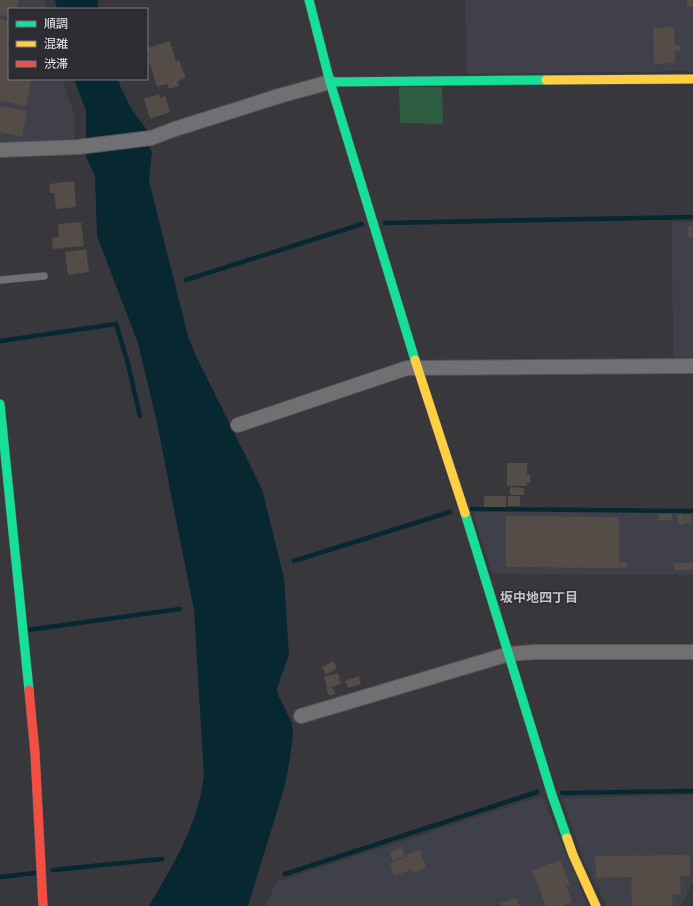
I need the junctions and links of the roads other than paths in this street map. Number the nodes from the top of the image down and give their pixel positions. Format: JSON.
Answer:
{"nodes":[{"id":1,"x":309,"y":0,"type":"edge"},
{"id":2,"x":693,"y":79,"type":"edge"},
{"id":3,"x":330,"y":82,"type":"junction"},
{"id":4,"x":0,"y":150,"type":"edge"},
{"id":5,"x":44,"y":276,"type":"dead end"},
{"id":6,"x":0,"y":280,"type":"edge"},
{"id":7,"x":693,"y":366,"type":"edge"},
{"id":8,"x":417,"y":367,"type":"junction"},
{"id":9,"x":0,"y":404,"type":"edge"},
{"id":10,"x":238,"y":425,"type":"dead end"},
{"id":11,"x":5,"y":508,"type":"edge"},
{"id":12,"x":693,"y":652,"type":"edge"},
{"id":13,"x":509,"y":654,"type":"junction"},
{"id":14,"x":301,"y":716,"type":"dead end"},
{"id":15,"x":43,"y":906,"type":"edge"},
{"id":16,"x":596,"y":906,"type":"edge"}],
"edges":[{"from":1,"to":3,"type":"street"},
{"from":2,"to":3,"type":"street"},
{"from":3,"to":4,"type":"street"},
{"from":3,"to":8,"type":"street"},
{"from":5,"to":6,"type":"lane"},
{"from":7,"to":8,"type":"street"},
{"from":8,"to":10,"type":"street"},
{"from":8,"to":13,"type":"street"},
{"from":9,"to":11,"type":"street"},
{"from":11,"to":15,"type":"street"},
{"from":12,"to":13,"type":"street"},
{"from":13,"to":14,"type":"street"},
{"from":13,"to":16,"type":"street"}]}
